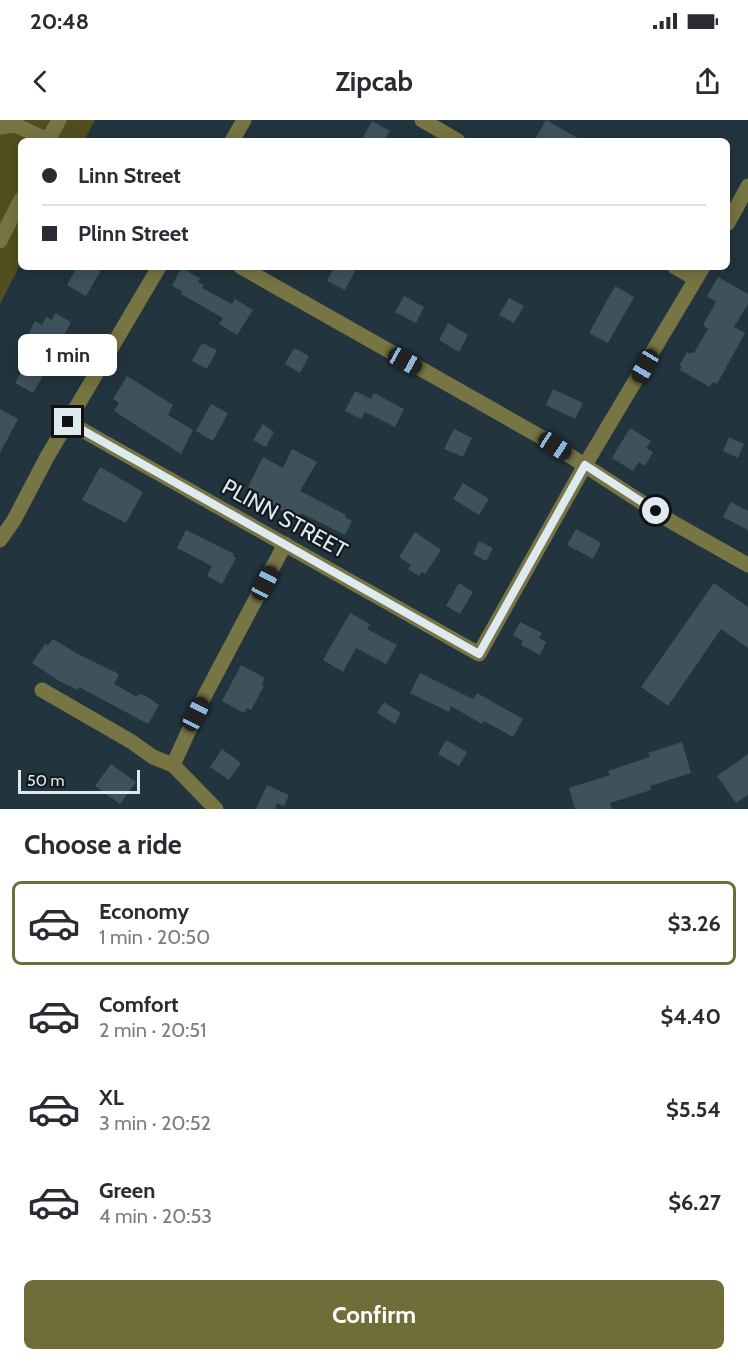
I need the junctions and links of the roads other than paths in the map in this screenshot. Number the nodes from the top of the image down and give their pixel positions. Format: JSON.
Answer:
{"nodes":[{"id":1,"x":59,"y":120,"type":"edge"},
{"id":2,"x":244,"y":120,"type":"edge"},
{"id":3,"x":422,"y":120,"type":"edge"},
{"id":4,"x":0,"y":127,"type":"edge"},
{"id":5,"x":42,"y":138,"type":"edge"},
{"id":6,"x":50,"y":138,"type":"edge"},
{"id":7,"x":234,"y":138,"type":"edge"},
{"id":8,"x":453,"y":138,"type":"edge"},
{"id":9,"x":748,"y":186,"type":"edge"},
{"id":10,"x":18,"y":205,"type":"edge"},
{"id":11,"x":730,"y":219,"type":"edge"},
{"id":12,"x":0,"y":241,"type":"edge"},
{"id":13,"x":157,"y":270,"type":"edge"},
{"id":14,"x":246,"y":270,"type":"edge"},
{"id":15,"x":699,"y":273,"type":"edge"},
{"id":16,"x":68,"y":422,"type":"junction"},
{"id":17,"x":585,"y":465,"type":"junction"},
{"id":18,"x":0,"y":540,"type":"edge"},
{"id":19,"x":285,"y":544,"type":"junction"},
{"id":20,"x":748,"y":565,"type":"edge"},
{"id":21,"x":42,"y":690,"type":"dead end"},
{"id":22,"x":173,"y":765,"type":"junction"},
{"id":23,"x":198,"y":803,"type":"edge"},
{"id":24,"x":216,"y":809,"type":"edge"}],
"edges":[{"from":1,"to":6,"type":"street"},
{"from":2,"to":7,"type":"street"},
{"from":3,"to":8,"type":"street"},
{"from":4,"to":5,"type":"street"},
{"from":9,"to":11,"type":"street"},
{"from":10,"to":12,"type":"street"},
{"from":13,"to":16,"type":"street"},
{"from":14,"to":17,"type":"street"},
{"from":15,"to":17,"type":"street"},
{"from":16,"to":18,"type":"street"},
{"from":16,"to":19,"type":"street","name":"PLINN STREET"},
{"from":17,"to":19,"type":"street","name":"PLINN STREET"},
{"from":17,"to":20,"type":"street"},
{"from":19,"to":22,"type":"street"},
{"from":21,"to":22,"type":"street"},
{"from":22,"to":23,"type":"street"},
{"from":23,"to":24,"type":"street"}]}
